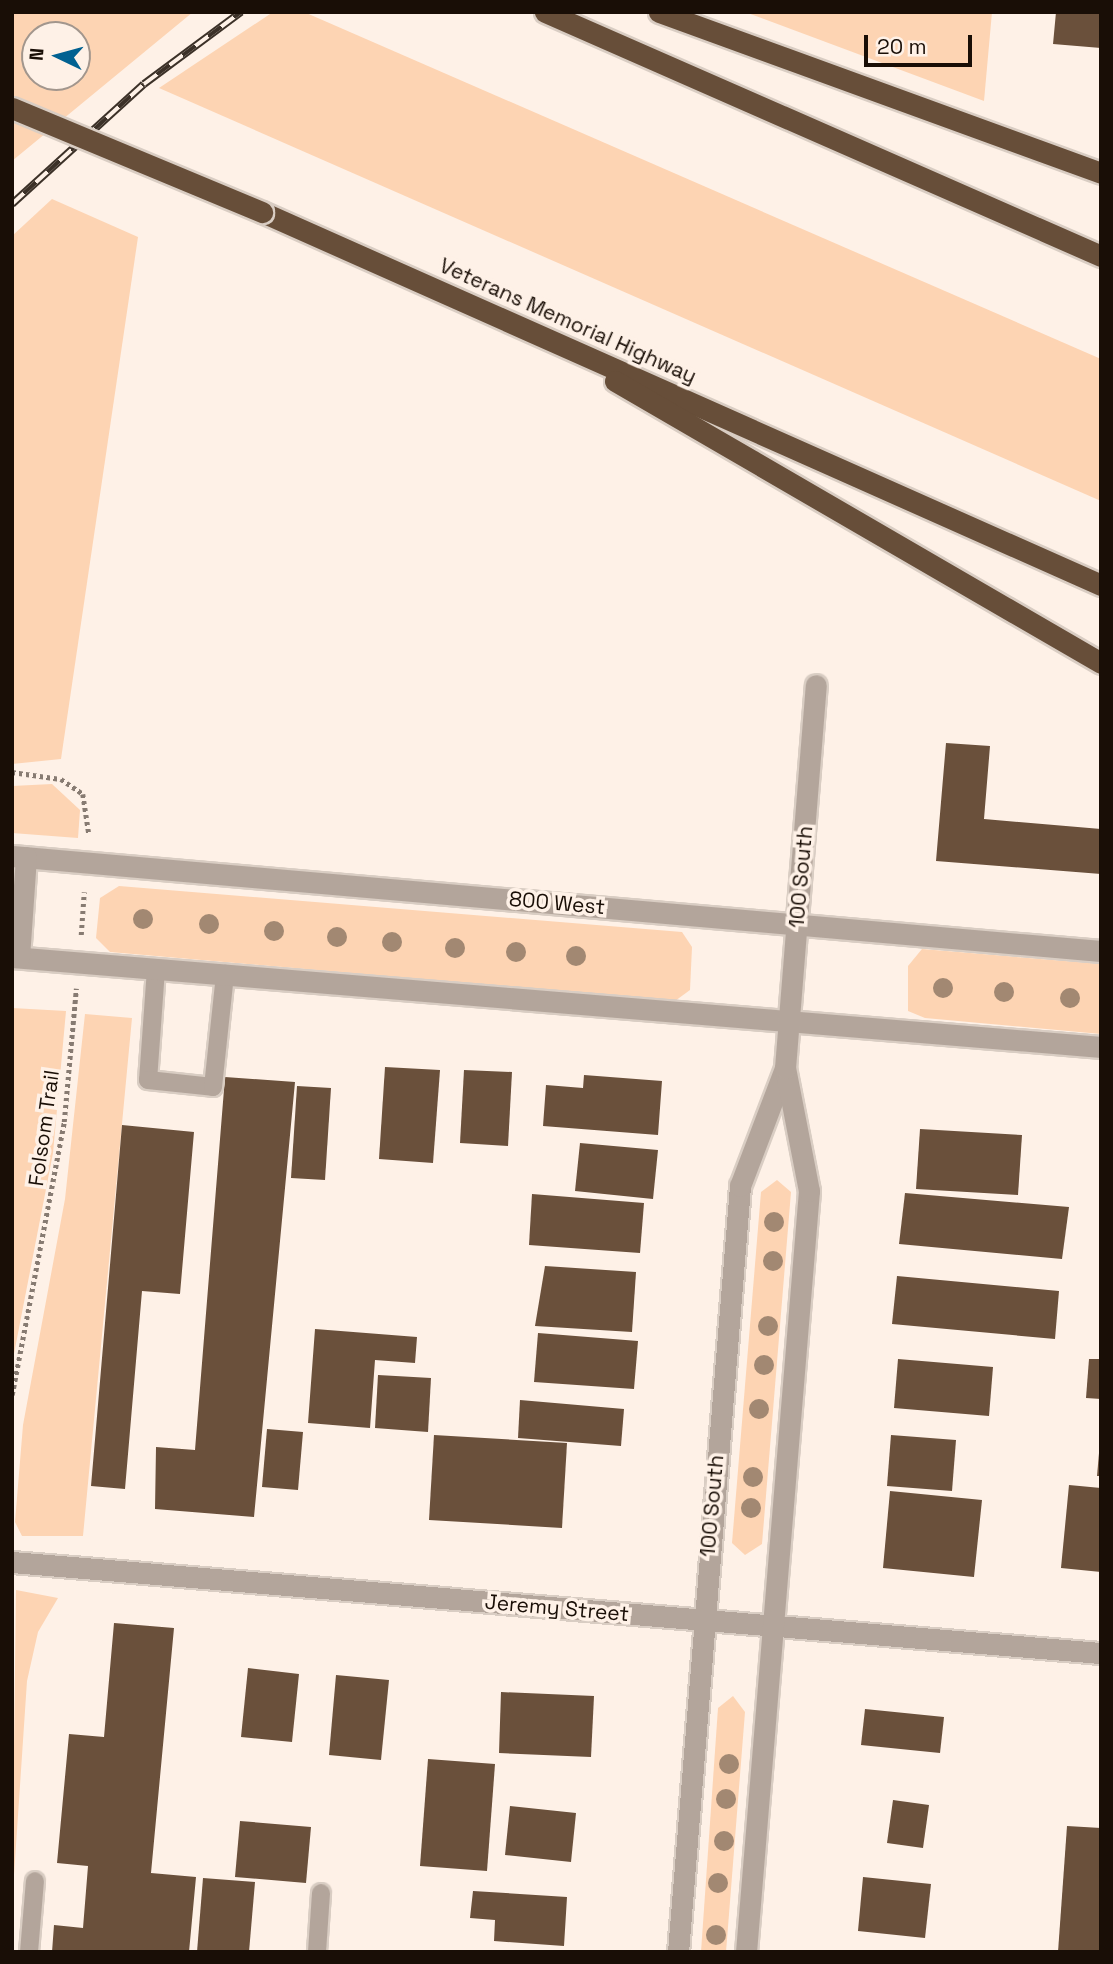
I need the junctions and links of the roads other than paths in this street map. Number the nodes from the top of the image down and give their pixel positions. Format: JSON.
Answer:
{"nodes":[{"id":1,"x":545,"y":12,"type":"edge"},
{"id":2,"x":659,"y":12,"type":"edge"},
{"id":3,"x":12,"y":107,"type":"edge"},
{"id":4,"x":1101,"y":173,"type":"edge"},
{"id":5,"x":1101,"y":256,"type":"edge"},
{"id":6,"x":519,"y":326,"type":"junction"},
{"id":7,"x":1101,"y":585,"type":"edge"},
{"id":8,"x":1101,"y":663,"type":"edge"},
{"id":9,"x":816,"y":685,"type":"dead end"},
{"id":10,"x":19,"y":856,"type":"edge"},
{"id":11,"x":797,"y":925,"type":"junction"},
{"id":12,"x":1101,"y":951,"type":"edge"},
{"id":13,"x":15,"y":957,"type":"edge"},
{"id":14,"x":156,"y":969,"type":"junction"},
{"id":15,"x":225,"y":974,"type":"junction"},
{"id":16,"x":789,"y":1022,"type":"junction"},
{"id":17,"x":1101,"y":1047,"type":"edge"},
{"id":18,"x":785,"y":1069,"type":"junction"},
{"id":19,"x":12,"y":1562,"type":"edge"},
{"id":20,"x":703,"y":1620,"type":"junction"},
{"id":21,"x":773,"y":1626,"type":"junction"},
{"id":22,"x":1101,"y":1653,"type":"edge"},
{"id":23,"x":35,"y":1881,"type":"dead end"},
{"id":24,"x":321,"y":1893,"type":"dead end"},
{"id":25,"x":29,"y":1952,"type":"edge"},
{"id":26,"x":317,"y":1952,"type":"edge"},
{"id":27,"x":678,"y":1952,"type":"edge"},
{"id":28,"x":746,"y":1952,"type":"edge"}],
"edges":[{"from":1,"to":5,"type":"highway"},
{"from":2,"to":4,"type":"highway"},
{"from":3,"to":6,"type":"highway","name":"Veterans Memorial Highway","bridge":true},
{"from":6,"to":7,"type":"highway","name":"Veterans Memorial Highway"},
{"from":6,"to":8,"type":"highway"},
{"from":9,"to":11,"type":"street","name":"100 South"},
{"from":10,"to":11,"type":"street","name":"800 West"},
{"from":10,"to":13,"type":"street"},
{"from":11,"to":12,"type":"street","name":"800 West"},
{"from":11,"to":16,"type":"street","name":"100 South"},
{"from":13,"to":14,"type":"street"},
{"from":14,"to":15,"type":"street"},
{"from":14,"to":15,"type":"lane"},
{"from":15,"to":16,"type":"street"},
{"from":16,"to":17,"type":"street"},
{"from":16,"to":18,"type":"street","name":"100 South"},
{"from":18,"to":20,"type":"street","name":"100 South"},
{"from":18,"to":21,"type":"street","name":"100 South"},
{"from":19,"to":20,"type":"street","name":"Jeremy Street"},
{"from":20,"to":21,"type":"street","name":"Jeremy Street"},
{"from":20,"to":27,"type":"street","name":"100 South"},
{"from":21,"to":22,"type":"street","name":"Jeremy Street"},
{"from":21,"to":28,"type":"street","name":"100 South"},
{"from":23,"to":25,"type":"lane"},
{"from":24,"to":26,"type":"lane"}]}
